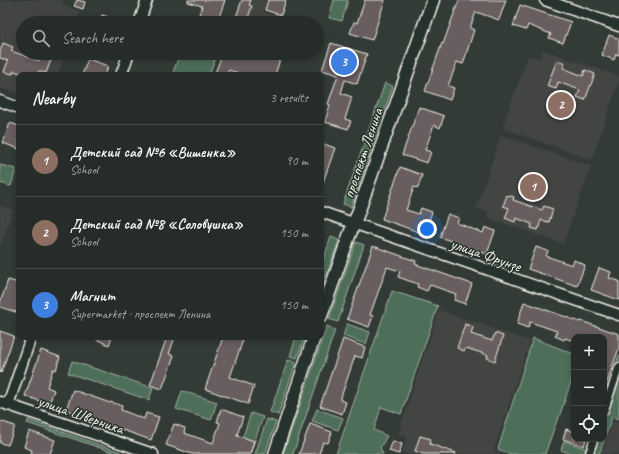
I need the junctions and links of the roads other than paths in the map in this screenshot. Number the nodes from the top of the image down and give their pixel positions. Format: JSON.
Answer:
{"nodes":[{"id":1,"x":147,"y":0,"type":"edge"},
{"id":2,"x":432,"y":0,"type":"edge"},
{"id":3,"x":544,"y":0,"type":"edge"},
{"id":4,"x":141,"y":16,"type":"edge"},
{"id":5,"x":619,"y":26,"type":"edge"},
{"id":6,"x":126,"y":60,"type":"edge"},
{"id":7,"x":122,"y":72,"type":"edge"},
{"id":8,"x":0,"y":101,"type":"edge"},
{"id":9,"x":16,"y":107,"type":"edge"},
{"id":10,"x":324,"y":213,"type":"edge"},
{"id":11,"x":354,"y":224,"type":"junction"},
{"id":12,"x":324,"y":308,"type":"edge"},
{"id":13,"x":619,"y":315,"type":"edge"},
{"id":14,"x":30,"y":340,"type":"edge"},
{"id":15,"x":313,"y":340,"type":"edge"},
{"id":16,"x":619,"y":367,"type":"edge"},
{"id":17,"x":4,"y":404,"type":"edge"},
{"id":18,"x":606,"y":406,"type":"edge"},
{"id":19,"x":593,"y":442,"type":"edge"},
{"id":20,"x":152,"y":454,"type":"edge"},
{"id":21,"x":275,"y":454,"type":"edge"},
{"id":22,"x":589,"y":454,"type":"edge"}],
"edges":[{"from":1,"to":4,"type":"street"},
{"from":2,"to":11,"type":"street","name":"проспект Ленина"},
{"from":3,"to":5,"type":"street"},
{"from":6,"to":7,"type":"street"},
{"from":8,"to":9,"type":"street"},
{"from":10,"to":11,"type":"street","name":"улица Фрунзе"},
{"from":11,"to":12,"type":"street","name":"проспект Ленина"},
{"from":11,"to":13,"type":"street","name":"улица Фрунзе"},
{"from":14,"to":17,"type":"street"},
{"from":15,"to":21,"type":"street"},
{"from":16,"to":18,"type":"street"},
{"from":17,"to":20,"type":"street","name":"улица Шверника"},
{"from":19,"to":22,"type":"street"}]}
